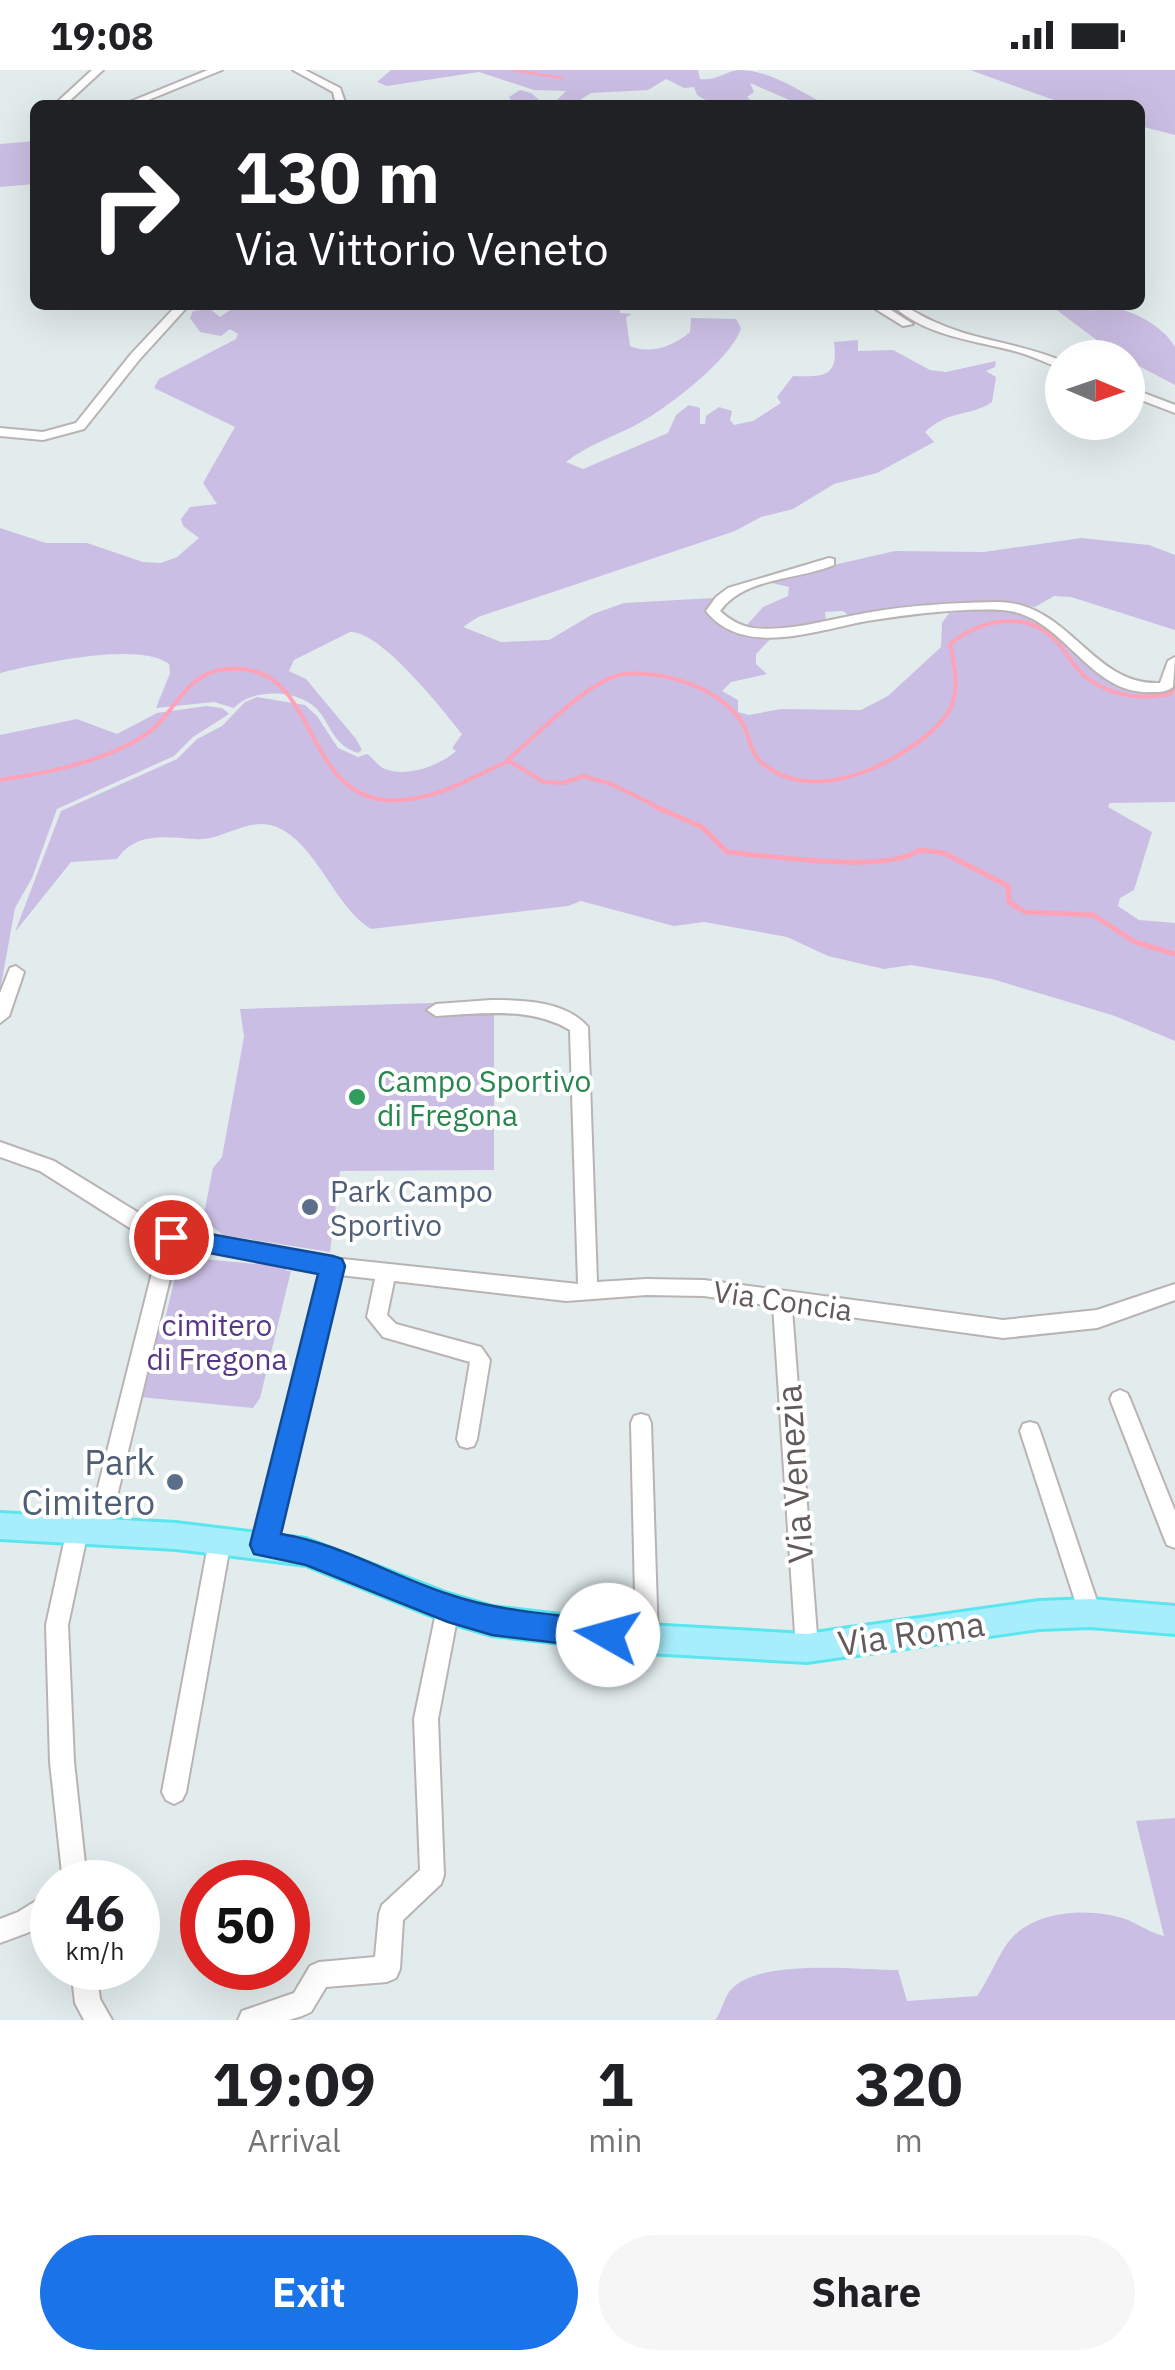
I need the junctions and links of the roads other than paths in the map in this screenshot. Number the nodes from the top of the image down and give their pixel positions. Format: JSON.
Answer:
{"nodes":[{"id":1,"x":98,"y":70,"type":"edge"},
{"id":2,"x":217,"y":70,"type":"edge"},
{"id":3,"x":298,"y":70,"type":"edge"},
{"id":4,"x":65,"y":100,"type":"edge"},
{"id":5,"x":140,"y":100,"type":"edge"},
{"id":6,"x":340,"y":100,"type":"edge"},
{"id":7,"x":179,"y":310,"type":"edge"},
{"id":8,"x":884,"y":310,"type":"edge"},
{"id":9,"x":905,"y":310,"type":"edge"},
{"id":10,"x":964,"y":338,"type":"junction"},
{"id":11,"x":1045,"y":359,"type":"edge"},
{"id":12,"x":1145,"y":398,"type":"edge"},
{"id":13,"x":1156,"y":402,"type":"junction"},
{"id":14,"x":1175,"y":409,"type":"edge"},
{"id":15,"x":1175,"y":418,"type":"edge"},
{"id":16,"x":0,"y":432,"type":"edge"},
{"id":17,"x":829,"y":562,"type":"dead end"},
{"id":18,"x":1175,"y":660,"type":"edge"},
{"id":19,"x":16,"y":972,"type":"dead end"},
{"id":20,"x":436,"y":1010,"type":"dead end"},
{"id":21,"x":0,"y":1016,"type":"edge"},
{"id":22,"x":0,"y":1149,"type":"edge"},
{"id":23,"x":171,"y":1237,"type":"junction"},
{"id":24,"x":333,"y":1266,"type":"junction"},
{"id":25,"x":386,"y":1272,"type":"junction"},
{"id":26,"x":588,"y":1292,"type":"junction"},
{"id":27,"x":1175,"y":1292,"type":"edge"},
{"id":28,"x":782,"y":1300,"type":"junction"},
{"id":29,"x":1120,"y":1399,"type":"dead end"},
{"id":30,"x":641,"y":1423,"type":"dead end"},
{"id":31,"x":1030,"y":1431,"type":"dead end"},
{"id":32,"x":468,"y":1439,"type":"dead end"},
{"id":33,"x":0,"y":1526,"type":"edge"},
{"id":34,"x":88,"y":1529,"type":"junction"},
{"id":35,"x":1175,"y":1538,"type":"edge"},
{"id":36,"x":220,"y":1540,"type":"junction"},
{"id":37,"x":264,"y":1545,"type":"junction"},
{"id":38,"x":448,"y":1608,"type":"junction"},
{"id":39,"x":1090,"y":1612,"type":"junction"},
{"id":40,"x":1175,"y":1620,"type":"edge"},
{"id":41,"x":647,"y":1639,"type":"junction"},
{"id":42,"x":807,"y":1648,"type":"junction"},
{"id":43,"x":174,"y":1792,"type":"dead end"},
{"id":44,"x":73,"y":1860,"type":"edge"},
{"id":45,"x":30,"y":1918,"type":"edge"},
{"id":46,"x":0,"y":1931,"type":"edge"},
{"id":47,"x":86,"y":1990,"type":"edge"},
{"id":48,"x":99,"y":2020,"type":"edge"},
{"id":49,"x":251,"y":2020,"type":"edge"}],
"edges":[{"from":1,"to":4,"type":"street"},
{"from":2,"to":5,"type":"street"},
{"from":3,"to":6,"type":"street"},
{"from":7,"to":16,"type":"street"},
{"from":8,"to":10,"type":"street"},
{"from":9,"to":10,"type":"street"},
{"from":10,"to":11,"type":"street"},
{"from":12,"to":13,"type":"street"},
{"from":13,"to":14,"type":"street"},
{"from":13,"to":15,"type":"street"},
{"from":17,"to":18,"type":"street"},
{"from":19,"to":21,"type":"street"},
{"from":20,"to":26,"type":"street"},
{"from":22,"to":23,"type":"street","name":"Via Concia"},
{"from":23,"to":24,"type":"street","name":"Via Concia"},
{"from":23,"to":34,"type":"street"},
{"from":24,"to":25,"type":"street","name":"Via Concia"},
{"from":24,"to":37,"type":"street"},
{"from":25,"to":26,"type":"street","name":"Via Concia"},
{"from":25,"to":32,"type":"street"},
{"from":26,"to":28,"type":"street","name":"Via Concia"},
{"from":27,"to":28,"type":"street","name":"Via Concia"},
{"from":28,"to":42,"type":"street","name":"Via Venezia"},
{"from":29,"to":35,"type":"street"},
{"from":30,"to":41,"type":"street"},
{"from":31,"to":39,"type":"street"},
{"from":33,"to":34,"type":"main road","name":"Via Roma"},
{"from":34,"to":36,"type":"main road","name":"Via Roma"},
{"from":34,"to":44,"type":"street"},
{"from":36,"to":37,"type":"main road","name":"Via Roma"},
{"from":36,"to":43,"type":"street"},
{"from":37,"to":38,"type":"main road","name":"Via Roma"},
{"from":38,"to":41,"type":"main road","name":"Via Roma"},
{"from":38,"to":49,"type":"street"},
{"from":39,"to":40,"type":"main road","name":"Via Roma"},
{"from":39,"to":42,"type":"main road","name":"Via Roma"},
{"from":41,"to":42,"type":"main road","name":"Via Roma"},
{"from":45,"to":46,"type":"street"},
{"from":47,"to":48,"type":"street"}]}
